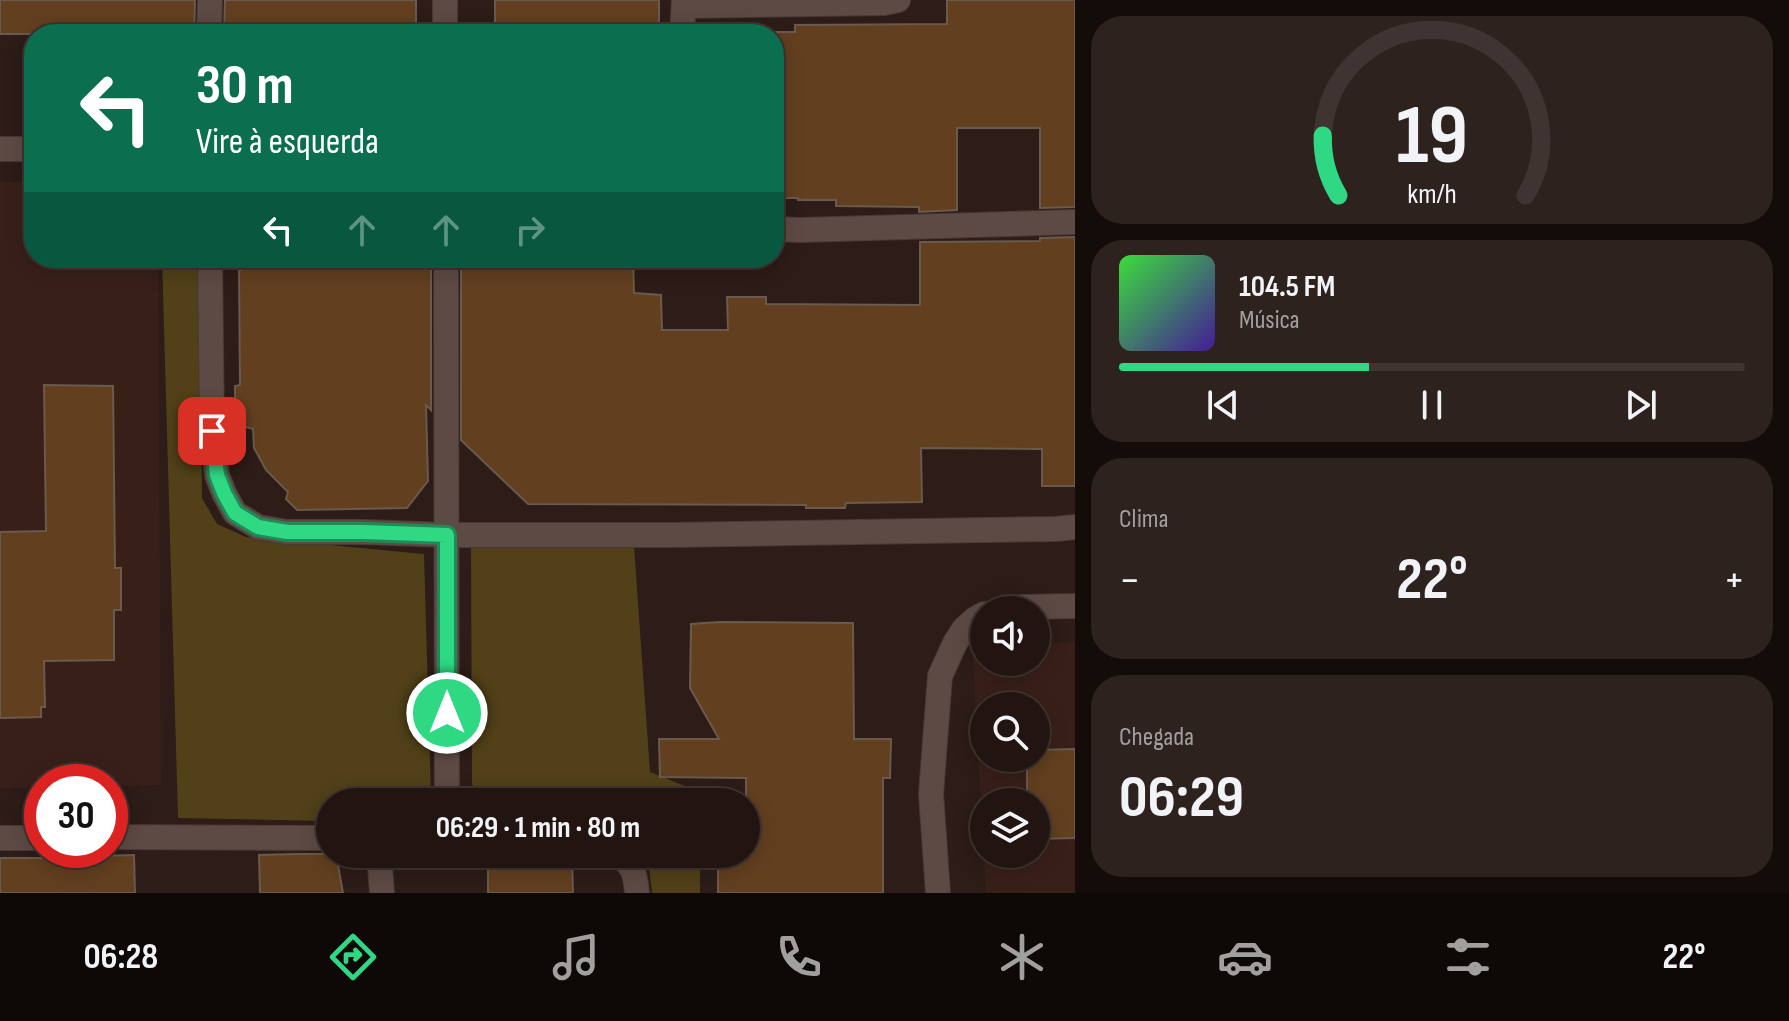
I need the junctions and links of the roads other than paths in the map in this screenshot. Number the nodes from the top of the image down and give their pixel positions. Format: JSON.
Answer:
{"nodes":[{"id":1,"x":210,"y":0,"type":"edge"},
{"id":2,"x":445,"y":0,"type":"edge"},
{"id":3,"x":898,"y":0,"type":"edge"},
{"id":4,"x":684,"y":3,"type":"edge"},
{"id":5,"x":209,"y":24,"type":"edge"},
{"id":6,"x":445,"y":24,"type":"edge"},
{"id":7,"x":683,"y":24,"type":"edge"},
{"id":8,"x":0,"y":149,"type":"edge"},
{"id":9,"x":24,"y":149,"type":"edge"},
{"id":10,"x":1075,"y":222,"type":"edge"},
{"id":11,"x":784,"y":229,"type":"edge"},
{"id":12,"x":210,"y":268,"type":"edge"},
{"id":13,"x":446,"y":268,"type":"edge"},
{"id":14,"x":1075,"y":527,"type":"edge"},
{"id":15,"x":447,"y":535,"type":"junction"},
{"id":16,"x":1050,"y":606,"type":"edge"},
{"id":17,"x":1075,"y":606,"type":"edge"},
{"id":18,"x":970,"y":624,"type":"edge"},
{"id":19,"x":447,"y":788,"type":"edge"},
{"id":20,"x":128,"y":837,"type":"edge"},
{"id":21,"x":0,"y":838,"type":"edge"},
{"id":22,"x":24,"y":838,"type":"edge"},
{"id":23,"x":316,"y":838,"type":"edge"},
{"id":24,"x":380,"y":868,"type":"edge"},
{"id":25,"x":632,"y":868,"type":"edge"},
{"id":26,"x":382,"y":893,"type":"edge"},
{"id":27,"x":637,"y":893,"type":"edge"},
{"id":28,"x":938,"y":893,"type":"edge"}],
"edges":[{"from":1,"to":5,"type":"street"},
{"from":2,"to":6,"type":"street"},
{"from":3,"to":4,"type":"street"},
{"from":4,"to":7,"type":"street"},
{"from":8,"to":9,"type":"street"},
{"from":10,"to":11,"type":"street"},
{"from":12,"to":15,"type":"street"},
{"from":13,"to":15,"type":"street"},
{"from":14,"to":15,"type":"street"},
{"from":15,"to":19,"type":"street"},
{"from":16,"to":17,"type":"street"},
{"from":18,"to":28,"type":"street"},
{"from":20,"to":23,"type":"street"},
{"from":21,"to":22,"type":"street"},
{"from":24,"to":26,"type":"street"},
{"from":25,"to":27,"type":"street"}]}
